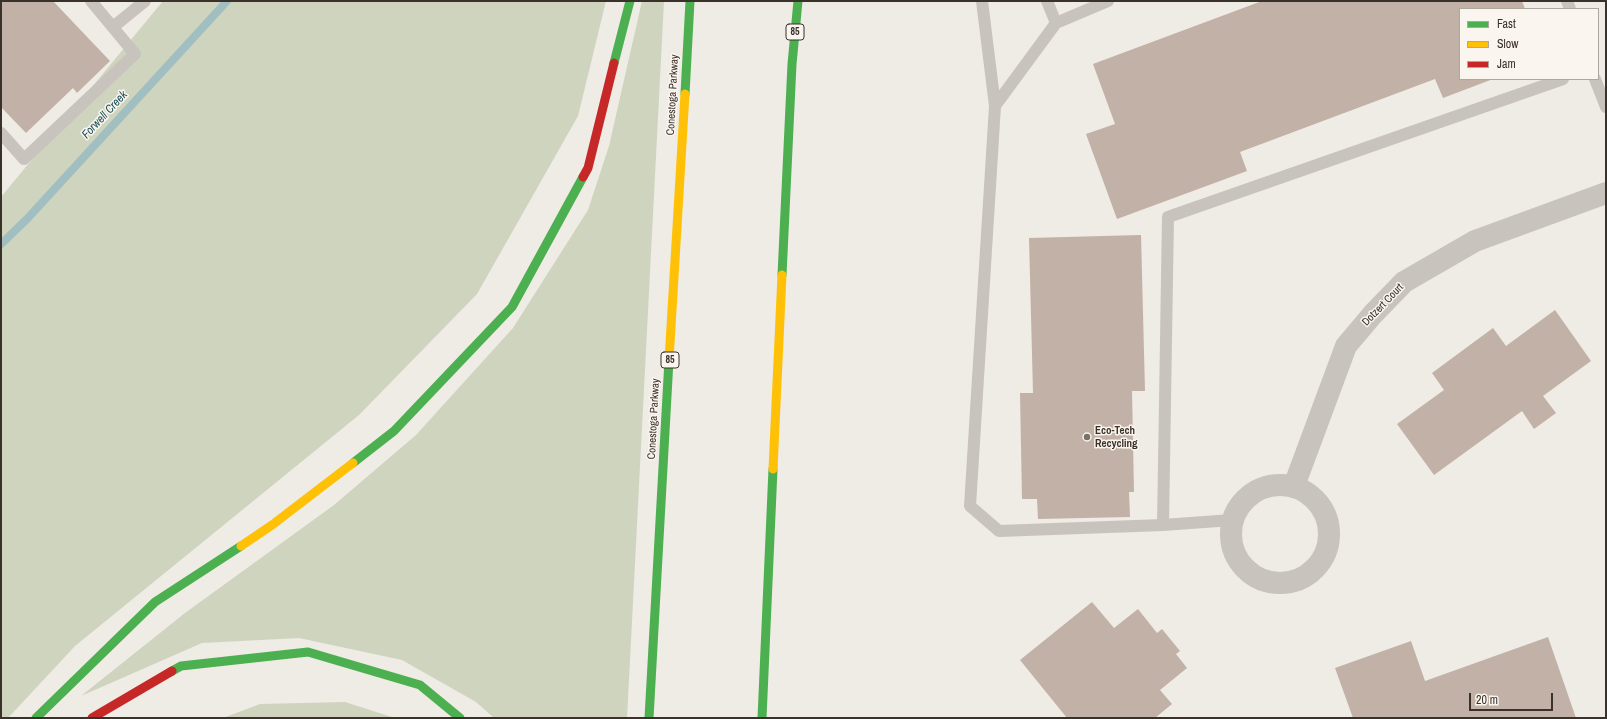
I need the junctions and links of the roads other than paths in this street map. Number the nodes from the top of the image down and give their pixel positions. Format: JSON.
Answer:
{"nodes":[{"id":1,"x":91,"y":1,"type":"edge"},
{"id":2,"x":145,"y":1,"type":"edge"},
{"id":3,"x":630,"y":1,"type":"edge"},
{"id":4,"x":690,"y":1,"type":"edge"},
{"id":5,"x":798,"y":1,"type":"edge"},
{"id":6,"x":982,"y":1,"type":"edge"},
{"id":7,"x":1047,"y":1,"type":"edge"},
{"id":8,"x":1108,"y":1,"type":"edge"},
{"id":9,"x":1056,"y":23,"type":"junction"},
{"id":10,"x":113,"y":27,"type":"junction"},
{"id":11,"x":1560,"y":80,"type":"edge"},
{"id":12,"x":1595,"y":80,"type":"edge"},
{"id":13,"x":995,"y":106,"type":"junction"},
{"id":14,"x":1606,"y":107,"type":"edge"},
{"id":15,"x":1,"y":133,"type":"edge"},
{"id":16,"x":1606,"y":193,"type":"edge"},
{"id":17,"x":1294,"y":486,"type":"junction"},
{"id":18,"x":1232,"y":520,"type":"junction"},
{"id":19,"x":1163,"y":525,"type":"junction"},
{"id":20,"x":36,"y":718,"type":"edge"},
{"id":21,"x":92,"y":718,"type":"edge"},
{"id":22,"x":460,"y":718,"type":"edge"},
{"id":23,"x":648,"y":718,"type":"edge"},
{"id":24,"x":762,"y":718,"type":"edge"}],
"edges":[{"from":1,"to":10,"type":"lane"},
{"from":2,"to":10,"type":"lane"},
{"from":3,"to":20,"type":"highway"},
{"from":4,"to":23,"type":"highway","name":"Conestoga Parkway","number":"85"},
{"from":5,"to":24,"type":"highway","number":"85"},
{"from":6,"to":13,"type":"lane"},
{"from":7,"to":9,"type":"lane"},
{"from":8,"to":9,"type":"lane"},
{"from":9,"to":13,"type":"lane"},
{"from":10,"to":15,"type":"lane"},
{"from":11,"to":19,"type":"lane"},
{"from":12,"to":14,"type":"lane"},
{"from":13,"to":19,"type":"lane"},
{"from":16,"to":17,"type":"street","name":"Dotzert Court"},
{"from":17,"to":18,"type":"street"},
{"from":17,"to":18,"type":"street"},
{"from":18,"to":19,"type":"lane"},
{"from":21,"to":22,"type":"highway"}]}
